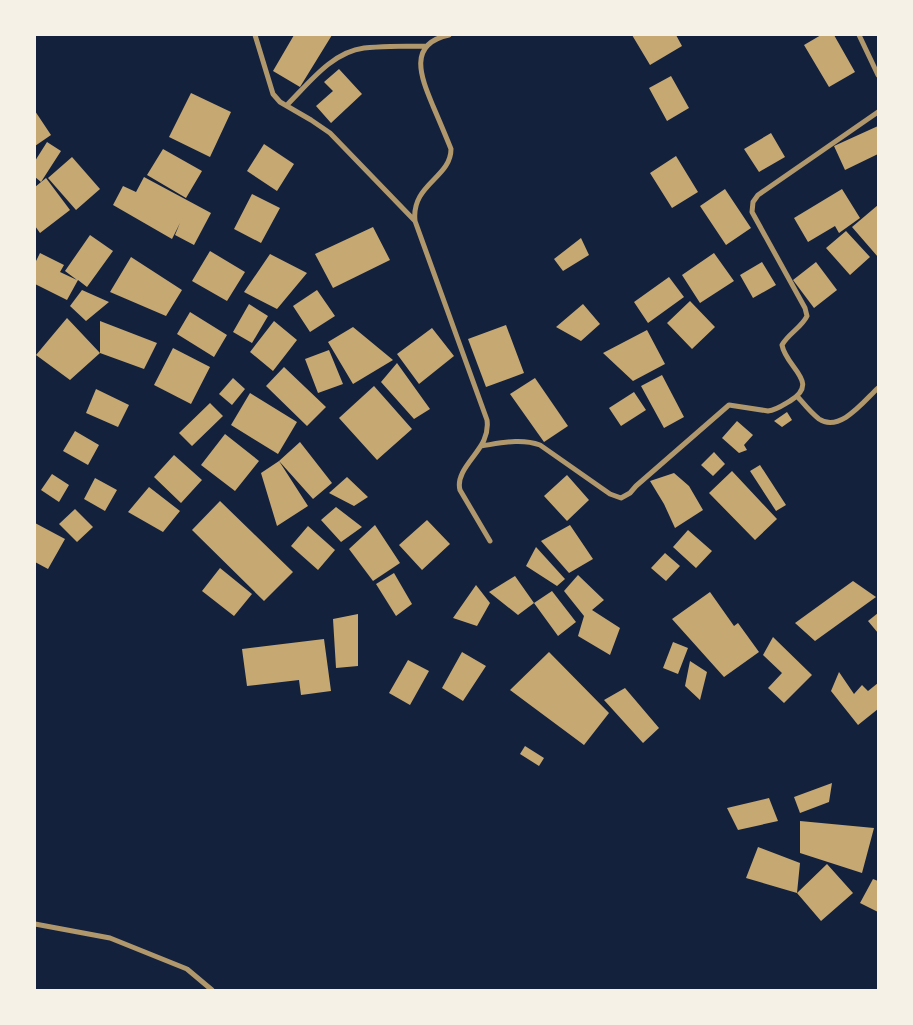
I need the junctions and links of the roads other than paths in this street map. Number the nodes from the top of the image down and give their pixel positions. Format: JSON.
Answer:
{"nodes":[{"id":1,"x":255,"y":35,"type":"edge"},
{"id":2,"x":449,"y":35,"type":"edge"},
{"id":3,"x":859,"y":35,"type":"edge"},
{"id":4,"x":427,"y":46,"type":"junction"},
{"id":5,"x":878,"y":75,"type":"edge"},
{"id":6,"x":287,"y":106,"type":"junction"},
{"id":7,"x":878,"y":112,"type":"edge"},
{"id":8,"x":415,"y":221,"type":"junction"},
{"id":9,"x":878,"y":388,"type":"edge"},
{"id":10,"x":797,"y":396,"type":"junction"},
{"id":11,"x":481,"y":446,"type":"junction"},
{"id":12,"x":490,"y":540,"type":"dead end"},
{"id":13,"x":35,"y":924,"type":"edge"},
{"id":14,"x":212,"y":990,"type":"edge"}],
"edges":[{"from":1,"to":6,"type":"street"},
{"from":2,"to":4,"type":"street"},
{"from":3,"to":5,"type":"street"},
{"from":4,"to":6,"type":"street"},
{"from":4,"to":8,"type":"street"},
{"from":6,"to":8,"type":"street"},
{"from":7,"to":10,"type":"street"},
{"from":8,"to":11,"type":"street"},
{"from":9,"to":10,"type":"street"},
{"from":10,"to":11,"type":"street"},
{"from":11,"to":12,"type":"street"},
{"from":13,"to":14,"type":"street"}]}
